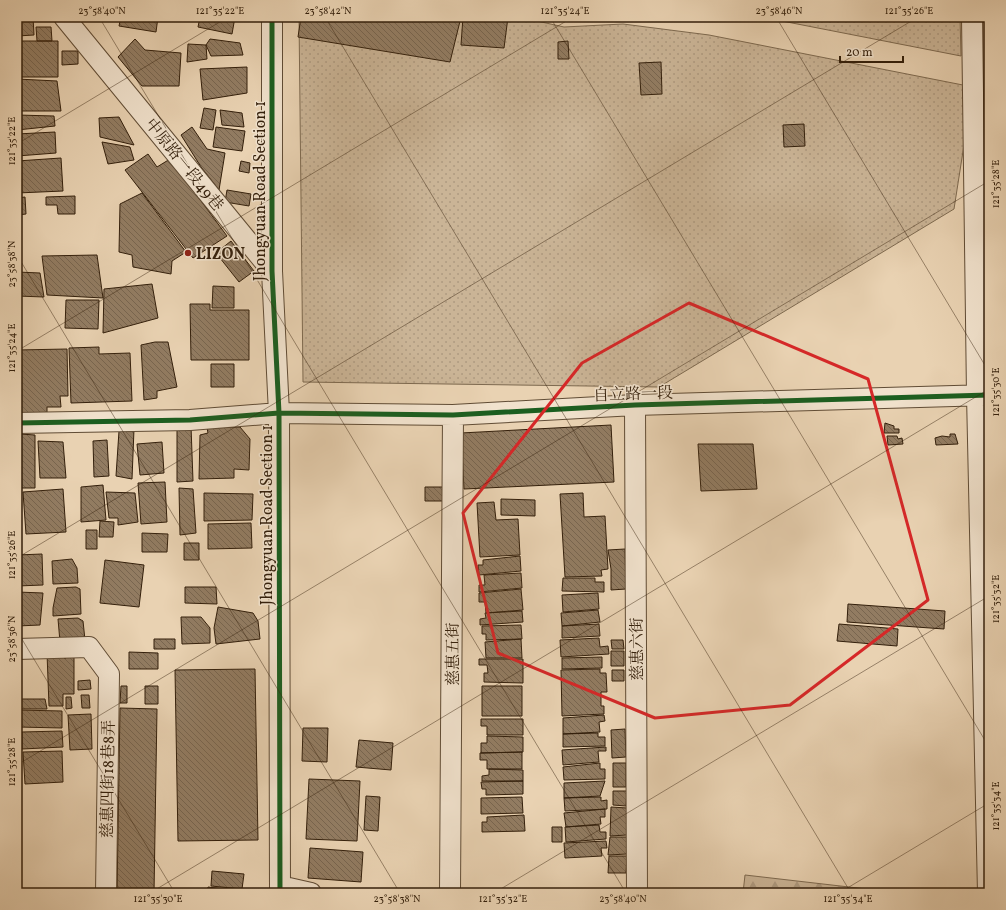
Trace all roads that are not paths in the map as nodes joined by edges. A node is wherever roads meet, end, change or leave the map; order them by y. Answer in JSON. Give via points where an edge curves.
{"nodes":[{"id":1,"x":64,"y":17,"type":"edge"},
{"id":2,"x":272,"y":17,"type":"edge"},
{"id":3,"x":972,"y":17,"type":"edge"},
{"id":4,"x":272,"y":271,"type":"junction"},
{"id":5,"x":983,"y":395,"type":"edge"},
{"id":6,"x":635,"y":405,"type":"junction"},
{"id":7,"x":279,"y":414,"type":"junction"},
{"id":8,"x":453,"y":415,"type":"junction"},
{"id":9,"x":17,"y":423,"type":"edge"},
{"id":10,"x":17,"y":649,"type":"edge"},
{"id":11,"x":280,"y":889,"type":"edge"},
{"id":12,"x":106,"y":893,"type":"edge"},
{"id":13,"x":311,"y":893,"type":"edge"},
{"id":14,"x":450,"y":893,"type":"edge"},
{"id":15,"x":637,"y":893,"type":"edge"},
{"id":16,"x":988,"y":893,"type":"edge"}],
"edges":[{"from":1,"to":4,"type":"street","name":"中原路一段49巷"},
{"from":2,"to":4,"type":"street","name":"Jhongyuan Road Section 1"},
{"from":3,"to":5,"type":"street"},
{"from":4,"to":7,"type":"street","name":"Jhongyuan Road Section 1"},
{"from":5,"to":6,"type":"street","name":"自立路一段"},
{"from":5,"to":16,"type":"street"},
{"from":6,"to":8,"type":"street","name":"自立路一段"},
{"from":6,"to":15,"type":"street","name":"慈惠六街"},
{"from":7,"to":8,"type":"street","name":"自立路一段"},
{"from":7,"to":9,"type":"street","name":"自立路一段","via":[[190,420]]},
{"from":7,"to":11,"type":"street","name":"Jhongyuan Road Section 1"},
{"from":8,"to":14,"type":"street","name":"慈惠五街"},
{"from":10,"to":12,"type":"street","name":"慈惠四街18巷8弄","via":[[89,647],[109,674]]},
{"from":11,"to":13,"type":"street"}]}
